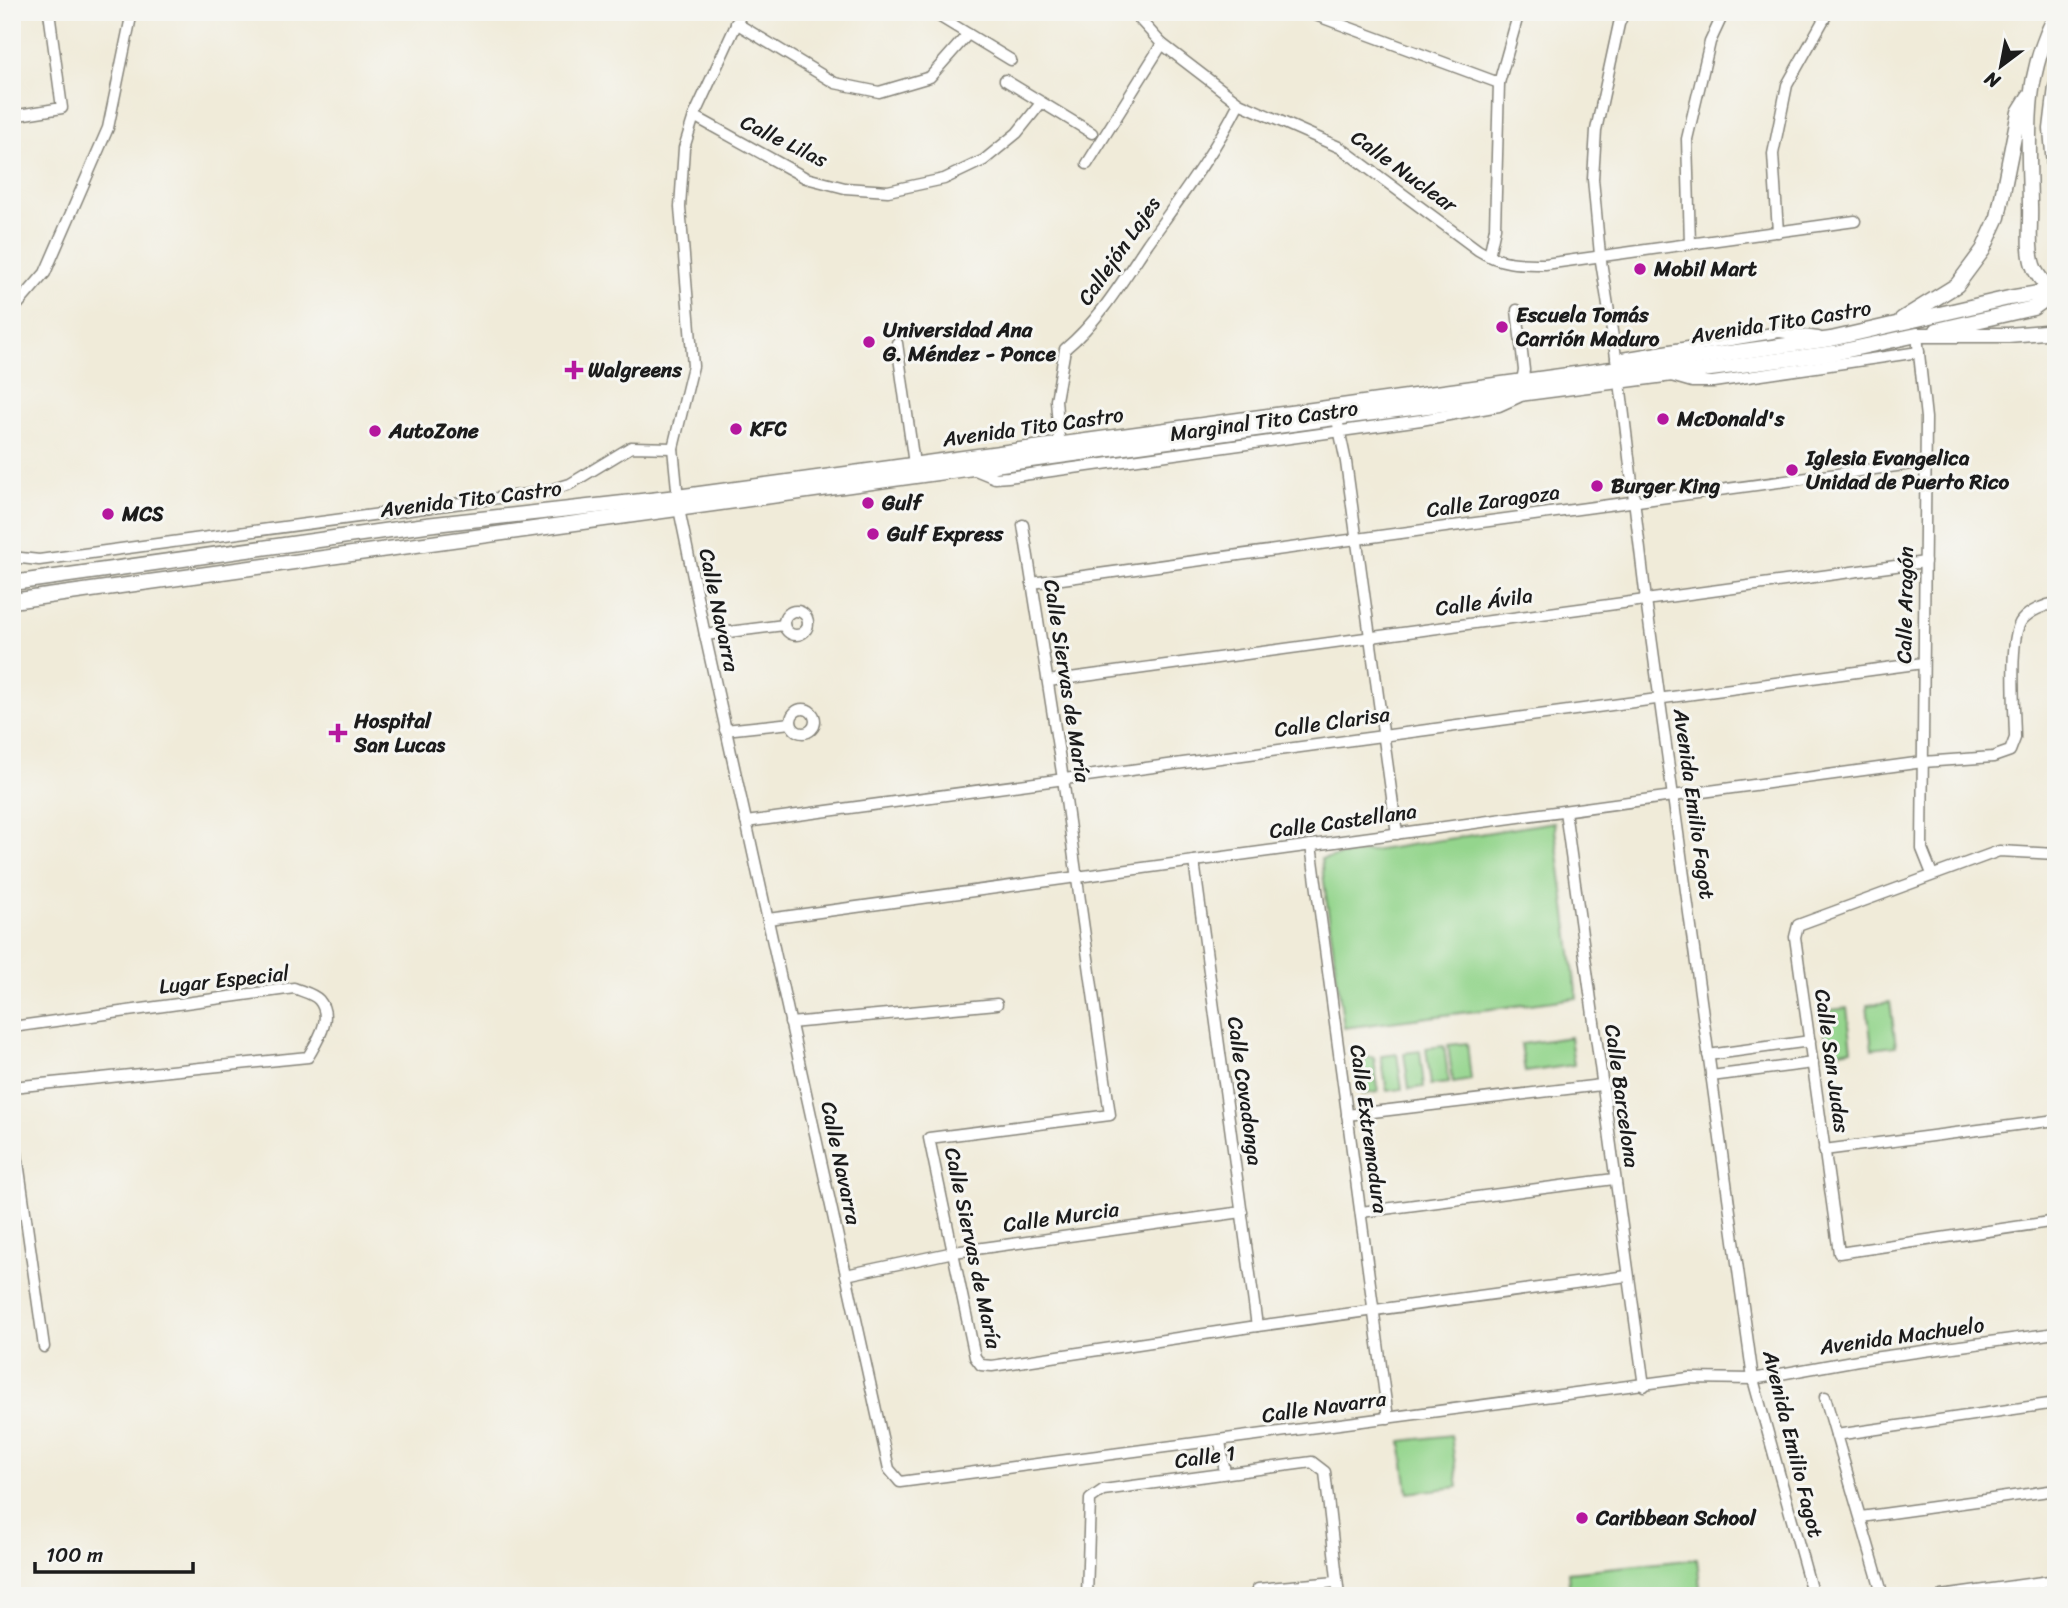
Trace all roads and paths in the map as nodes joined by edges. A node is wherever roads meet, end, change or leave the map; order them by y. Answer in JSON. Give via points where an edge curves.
{"nodes":[{"id":1,"x":49,"y":12,"type":"edge"},
{"id":2,"x":132,"y":12,"type":"edge"},
{"id":3,"x":743,"y":12,"type":"edge"},
{"id":4,"x":932,"y":12,"type":"edge"},
{"id":5,"x":1133,"y":12,"type":"edge"},
{"id":6,"x":1307,"y":12,"type":"edge"},
{"id":7,"x":1519,"y":12,"type":"edge"},
{"id":8,"x":1624,"y":12,"type":"edge"},
{"id":9,"x":1724,"y":12,"type":"edge"},
{"id":10,"x":1828,"y":12,"type":"edge"},
{"id":11,"x":2056,"y":15,"type":"edge"},
{"id":12,"x":736,"y":23,"type":"junction"},
{"id":13,"x":968,"y":34,"type":"junction"},
{"id":14,"x":1162,"y":44,"type":"junction"},
{"id":15,"x":1011,"y":60,"type":"dead end"},
{"id":16,"x":1005,"y":80,"type":"dead end"},
{"id":17,"x":1499,"y":83,"type":"junction"},
{"id":18,"x":2056,"y":87,"type":"edge"},
{"id":19,"x":2030,"y":95,"type":"junction"},
{"id":20,"x":1041,"y":103,"type":"junction"},
{"id":21,"x":1239,"y":103,"type":"junction"},
{"id":22,"x":12,"y":116,"type":"edge"},
{"id":23,"x":694,"y":116,"type":"junction"},
{"id":24,"x":1092,"y":133,"type":"dead end"},
{"id":25,"x":2053,"y":158,"type":"edge"},
{"id":26,"x":1087,"y":164,"type":"dead end"},
{"id":27,"x":2056,"y":190,"type":"edge"},
{"id":28,"x":1855,"y":221,"type":"dead end"},
{"id":29,"x":1778,"y":232,"type":"junction"},
{"id":30,"x":1690,"y":244,"type":"junction"},
{"id":31,"x":1489,"y":256,"type":"junction"},
{"id":32,"x":1600,"y":256,"type":"junction"},
{"id":33,"x":2054,"y":291,"type":"edge"},
{"id":34,"x":1517,"y":310,"type":"dead end"},
{"id":35,"x":12,"y":311,"type":"edge"},
{"id":36,"x":1894,"y":324,"type":"junction"},
{"id":37,"x":2056,"y":331,"type":"edge"},
{"id":38,"x":1917,"y":335,"type":"junction"},
{"id":39,"x":897,"y":343,"type":"dead end"},
{"id":40,"x":1919,"y":352,"type":"junction"},
{"id":41,"x":1618,"y":370,"type":"junction"},
{"id":42,"x":1668,"y":375,"type":"junction"},
{"id":43,"x":1523,"y":387,"type":"junction"},
{"id":44,"x":1335,"y":418,"type":"junction"},
{"id":45,"x":673,"y":448,"type":"junction"},
{"id":46,"x":1060,"y":457,"type":"junction"},
{"id":47,"x":1926,"y":462,"type":"junction"},
{"id":48,"x":914,"y":464,"type":"junction"},
{"id":49,"x":974,"y":469,"type":"junction"},
{"id":50,"x":1633,"y":501,"type":"junction"},
{"id":51,"x":678,"y":503,"type":"junction"},
{"id":52,"x":1023,"y":526,"type":"dead end"},
{"id":53,"x":1356,"y":539,"type":"junction"},
{"id":54,"x":12,"y":557,"type":"edge"},
{"id":55,"x":1924,"y":562,"type":"junction"},
{"id":56,"x":12,"y":583,"type":"edge"},
{"id":57,"x":1032,"y":583,"type":"junction"},
{"id":58,"x":1646,"y":600,"type":"junction"},
{"id":59,"x":12,"y":601,"type":"edge"},
{"id":60,"x":2056,"y":603,"type":"edge"},
{"id":61,"x":785,"y":625,"type":"dead end"},
{"id":62,"x":705,"y":635,"type":"junction"},
{"id":63,"x":1370,"y":637,"type":"junction"},
{"id":64,"x":1923,"y":663,"type":"junction"},
{"id":65,"x":1048,"y":681,"type":"junction"},
{"id":66,"x":1660,"y":698,"type":"junction"},
{"id":67,"x":791,"y":723,"type":"dead end"},
{"id":68,"x":726,"y":730,"type":"junction"},
{"id":69,"x":1383,"y":735,"type":"junction"},
{"id":70,"x":1923,"y":762,"type":"junction"},
{"id":71,"x":1063,"y":779,"type":"junction"},
{"id":72,"x":1673,"y":796,"type":"junction"},
{"id":73,"x":1565,"y":811,"type":"junction"},
{"id":74,"x":746,"y":821,"type":"junction"},
{"id":75,"x":1396,"y":834,"type":"junction"},
{"id":76,"x":1311,"y":845,"type":"junction"},
{"id":77,"x":2056,"y":854,"type":"edge"},
{"id":78,"x":1194,"y":861,"type":"junction"},
{"id":79,"x":1932,"y":874,"type":"junction"},
{"id":80,"x":1077,"y":877,"type":"junction"},
{"id":81,"x":768,"y":919,"type":"junction"},
{"id":82,"x":998,"y":1004,"type":"dead end"},
{"id":83,"x":790,"y":1023,"type":"junction"},
{"id":84,"x":12,"y":1027,"type":"edge"},
{"id":85,"x":1810,"y":1041,"type":"junction"},
{"id":86,"x":1708,"y":1055,"type":"junction"},
{"id":87,"x":1813,"y":1063,"type":"junction"},
{"id":88,"x":1711,"y":1076,"type":"junction"},
{"id":89,"x":1601,"y":1085,"type":"junction"},
{"id":90,"x":12,"y":1087,"type":"edge"},
{"id":91,"x":1347,"y":1115,"type":"junction"},
{"id":92,"x":12,"y":1119,"type":"edge"},
{"id":93,"x":2056,"y":1120,"type":"edge"},
{"id":94,"x":1825,"y":1150,"type":"junction"},
{"id":95,"x":1614,"y":1179,"type":"junction"},
{"id":96,"x":1242,"y":1212,"type":"junction"},
{"id":97,"x":1361,"y":1212,"type":"junction"},
{"id":98,"x":2056,"y":1221,"type":"edge"},
{"id":99,"x":954,"y":1252,"type":"junction"},
{"id":100,"x":846,"y":1275,"type":"junction"},
{"id":101,"x":1627,"y":1276,"type":"junction"},
{"id":102,"x":1374,"y":1310,"type":"junction"},
{"id":103,"x":1257,"y":1326,"type":"junction"},
{"id":104,"x":2056,"y":1333,"type":"edge"},
{"id":105,"x":44,"y":1346,"type":"dead end"},
{"id":106,"x":1753,"y":1379,"type":"junction"},
{"id":107,"x":1644,"y":1385,"type":"junction"},
{"id":108,"x":1825,"y":1397,"type":"dead end"},
{"id":109,"x":2056,"y":1403,"type":"edge"},
{"id":110,"x":1388,"y":1418,"type":"junction"},
{"id":111,"x":1836,"y":1434,"type":"junction"},
{"id":112,"x":1220,"y":1441,"type":"junction"},
{"id":113,"x":1225,"y":1473,"type":"junction"},
{"id":114,"x":2056,"y":1490,"type":"edge"},
{"id":115,"x":1861,"y":1517,"type":"junction"},
{"id":116,"x":2056,"y":1580,"type":"edge"},
{"id":117,"x":1336,"y":1582,"type":"junction"},
{"id":118,"x":1258,"y":1589,"type":"dead end"},
{"id":119,"x":1087,"y":1596,"type":"edge"},
{"id":120,"x":1339,"y":1596,"type":"edge"},
{"id":121,"x":1813,"y":1596,"type":"edge"},
{"id":122,"x":1883,"y":1596,"type":"edge"},
{"id":123,"x":1942,"y":1596,"type":"edge"}],
"edges":[{"from":1,"to":22,"type":"street","via":[[62,108]]},
{"from":2,"to":35,"type":"street","via":[[108,128],[45,273]]},
{"from":3,"to":12,"type":"street","name":"Calle Navarra"},
{"from":4,"to":13,"type":"street"},
{"from":5,"to":14,"type":"street","name":"Calle Nuclear"},
{"from":6,"to":17,"type":"street"},
{"from":7,"to":17,"type":"street"},
{"from":8,"to":32,"type":"street","name":"Avenida Emilio Fagot","via":[[1596,130],[1593,179]]},
{"from":9,"to":30,"type":"street","via":[[1710,42],[1687,139]]},
{"from":10,"to":29,"type":"street","via":[[1787,85],[1773,154]]},
{"from":11,"to":19,"type":"main road","via":[[2037,57]]},
{"from":12,"to":13,"type":"street","via":[[835,83],[878,92],[930,77]]},
{"from":12,"to":23,"type":"street","name":"Calle Navarra"},
{"from":13,"to":15,"type":"street"},
{"from":14,"to":21,"type":"street","name":"Calle Nuclear"},
{"from":14,"to":26,"type":"street"},
{"from":16,"to":20,"type":"street"},
{"from":17,"to":31,"type":"street","via":[[1495,228]]},
{"from":18,"to":25,"type":"main road"},
{"from":19,"to":33,"type":"main road","via":[[2031,261],[2040,281]]},
{"from":19,"to":36,"type":"main road","via":[[2019,112],[1998,217],[1983,250],[1957,285]]},
{"from":20,"to":23,"type":"street","name":"Calle Lilas","via":[[1017,133],[984,160],[944,179],[888,191],[845,188],[806,178]]},
{"from":20,"to":24,"type":"street"},
{"from":21,"to":31,"type":"street","name":"Calle Nuclear","via":[[1341,148]]},
{"from":21,"to":46,"type":"street","name":"Callejón Lajes","via":[[1224,134],[1111,297],[1084,334],[1065,349],[1056,400]]},
{"from":23,"to":45,"type":"street","name":"Calle Navarra","via":[[684,148],[680,207],[693,366]]},
{"from":25,"to":27,"type":"main road"},
{"from":28,"to":29,"type":"street","name":"Calle Nuclear"},
{"from":29,"to":30,"type":"street","name":"Calle Nuclear"},
{"from":30,"to":32,"type":"street","name":"Calle Nuclear"},
{"from":31,"to":32,"type":"street","name":"Calle Nuclear","via":[[1512,265]]},
{"from":32,"to":41,"type":"street","name":"Avenida Emilio Fagot"},
{"from":33,"to":36,"type":"main road","name":"Avenida Tito Castro"},
{"from":33,"to":38,"type":"main road","via":[[2033,308]]},
{"from":34,"to":43,"type":"street"},
{"from":36,"to":41,"type":"main road","name":"Avenida Tito Castro","via":[[1831,339]]},
{"from":37,"to":38,"type":"main road","name":"Avenida Tito Castro"},
{"from":38,"to":40,"type":"street","name":"Calle Aragón"},
{"from":38,"to":42,"type":"main road","name":"Avenida Tito Castro","via":[[1834,353]]},
{"from":39,"to":48,"type":"street"},
{"from":40,"to":42,"type":"street","via":[[1713,382]]},
{"from":40,"to":47,"type":"street","name":"Calle Aragón"},
{"from":41,"to":42,"type":"main road","name":"Avenida Tito Castro"},
{"from":41,"to":43,"type":"main road","name":"Avenida Tito Castro"},
{"from":41,"to":50,"type":"street","name":"Avenida Emilio Fagot"},
{"from":43,"to":44,"type":"main road","name":"Avenida Tito Castro"},
{"from":43,"to":44,"type":"street","name":"Marginal Tito Castro","via":[[1499,406],[1471,412]]},
{"from":44,"to":46,"type":"main road","name":"Avenida Tito Castro"},
{"from":44,"to":46,"type":"street","name":"Marginal Tito Castro"},
{"from":44,"to":53,"type":"street"},
{"from":45,"to":51,"type":"street","name":"Calle Navarra"},
{"from":45,"to":54,"type":"street","via":[[631,447],[570,484],[543,492],[39,560]]},
{"from":46,"to":48,"type":"main road","name":"Avenida Tito Castro"},
{"from":46,"to":49,"type":"main road","name":"Avenida Tito Castro"},
{"from":46,"to":49,"type":"street","name":"Marginal Tito Castro","via":[[1045,471],[995,478]]},
{"from":47,"to":50,"type":"street","name":"Calle Zaragoza"},
{"from":47,"to":55,"type":"street","name":"Calle Aragón"},
{"from":48,"to":51,"type":"main road","name":"Avenida Tito Castro"},
{"from":49,"to":51,"type":"main road","name":"Avenida Tito Castro"},
{"from":50,"to":53,"type":"street","name":"Calle Zaragoza"},
{"from":50,"to":58,"type":"street","name":"Avenida Emilio Fagot"},
{"from":51,"to":56,"type":"main road","name":"Avenida Tito Castro","via":[[426,525]]},
{"from":51,"to":59,"type":"main road","name":"Avenida Tito Castro"},
{"from":51,"to":62,"type":"street","name":"Calle Navarra"},
{"from":52,"to":57,"type":"street","name":"Calle Siervas de María"},
{"from":53,"to":57,"type":"street","name":"Calle Zaragoza"},
{"from":53,"to":63,"type":"street"},
{"from":55,"to":58,"type":"street","name":"Calle Ávila"},
{"from":55,"to":64,"type":"street","name":"Calle Aragón"},
{"from":57,"to":65,"type":"street","name":"Calle Siervas de María"},
{"from":58,"to":63,"type":"street","name":"Calle Ávila"},
{"from":58,"to":66,"type":"street","name":"Avenida Emilio Fagot"},
{"from":60,"to":70,"type":"street","name":"Calle Castellana","via":[[2021,621],[2014,636],[2015,738],[2010,751],[1993,757]]},
{"from":61,"to":62,"type":"street"},
{"from":62,"to":68,"type":"street","name":"Calle Navarra"},
{"from":63,"to":65,"type":"street","name":"Calle Ávila"},
{"from":63,"to":69,"type":"street"},
{"from":64,"to":66,"type":"street","name":"Calle Clarisa"},
{"from":64,"to":70,"type":"street","name":"Calle Aragón"},
{"from":65,"to":71,"type":"street","name":"Calle Siervas de María"},
{"from":66,"to":69,"type":"street","name":"Calle Clarisa"},
{"from":66,"to":72,"type":"street","name":"Avenida Emilio Fagot"},
{"from":67,"to":68,"type":"street"},
{"from":68,"to":74,"type":"street","name":"Calle Navarra"},
{"from":69,"to":71,"type":"street","name":"Calle Clarisa"},
{"from":69,"to":75,"type":"street"},
{"from":70,"to":72,"type":"street","name":"Calle Castellana"},
{"from":70,"to":79,"type":"street","name":"Calle Aragón","via":[[1922,849]]},
{"from":71,"to":74,"type":"street","name":"Calle Clarisa"},
{"from":71,"to":80,"type":"street","name":"Calle Siervas de María"},
{"from":72,"to":73,"type":"street","name":"Calle Castellana"},
{"from":72,"to":86,"type":"street","name":"Avenida Emilio Fagot"},
{"from":73,"to":75,"type":"street","name":"Calle Castellana"},
{"from":73,"to":89,"type":"street","name":"Calle Barcelona"},
{"from":74,"to":81,"type":"street","name":"Calle Navarra"},
{"from":75,"to":76,"type":"street","name":"Calle Castellana"},
{"from":76,"to":78,"type":"street","name":"Calle Castellana"},
{"from":76,"to":91,"type":"street","name":"Calle Extremadura"},
{"from":77,"to":79,"type":"street","name":"Calle San Judas","via":[[1999,851]]},
{"from":78,"to":80,"type":"street","name":"Calle Castellana"},
{"from":78,"to":96,"type":"street","name":"Calle Covadonga"},
{"from":79,"to":85,"type":"street","name":"Calle San Judas","via":[[1798,925],[1795,937]]},
{"from":80,"to":81,"type":"street","name":"Calle Castellana"},
{"from":80,"to":99,"type":"street","name":"Calle Siervas de María","via":[[1110,1115],[929,1138]]},
{"from":81,"to":83,"type":"street","name":"Calle Navarra"},
{"from":82,"to":83,"type":"street"},
{"from":83,"to":100,"type":"street","name":"Calle Navarra"},
{"from":84,"to":90,"type":"street","name":"Lugar Especial","via":[[294,988],[318,998],[326,1013],[322,1034],[308,1058]]},
{"from":85,"to":86,"type":"street"},
{"from":85,"to":87,"type":"street","name":"Calle San Judas"},
{"from":86,"to":88,"type":"street","name":"Avenida Emilio Fagot"},
{"from":87,"to":88,"type":"street"},
{"from":87,"to":94,"type":"street","name":"Calle San Judas"},
{"from":88,"to":106,"type":"street","name":"Avenida Emilio Fagot"},
{"from":89,"to":91,"type":"street"},
{"from":89,"to":95,"type":"street","name":"Calle Barcelona"},
{"from":91,"to":97,"type":"street","name":"Calle Extremadura"},
{"from":92,"to":105,"type":"street"},
{"from":93,"to":94,"type":"street"},
{"from":94,"to":98,"type":"street","name":"Calle San Judas","via":[[1839,1253]]},
{"from":95,"to":97,"type":"street"},
{"from":95,"to":101,"type":"street","name":"Calle Barcelona"},
{"from":96,"to":99,"type":"street","name":"Calle Murcia"},
{"from":96,"to":103,"type":"street","name":"Calle Covadonga"},
{"from":97,"to":102,"type":"street","name":"Calle Extremadura"},
{"from":99,"to":100,"type":"street","name":"Calle Murcia"},
{"from":99,"to":103,"type":"street","name":"Calle Siervas de María","via":[[975,1357],[981,1366]]},
{"from":100,"to":112,"type":"street","name":"Calle Navarra","via":[[889,1469],[900,1482]]},
{"from":101,"to":102,"type":"street","name":"Calle Siervas de María"},
{"from":101,"to":107,"type":"street","name":"Calle Barcelona"},
{"from":102,"to":103,"type":"street","name":"Calle Siervas de María"},
{"from":102,"to":110,"type":"street","name":"Calle Extremadura"},
{"from":104,"to":106,"type":"street","name":"Avenida Machuelo"},
{"from":106,"to":107,"type":"street","name":"Calle Navarra","via":[[1689,1378]]},
{"from":106,"to":121,"type":"street","name":"Avenida Emilio Fagot"},
{"from":107,"to":110,"type":"street","name":"Calle Navarra"},
{"from":108,"to":111,"type":"street"},
{"from":109,"to":111,"type":"street"},
{"from":110,"to":112,"type":"street","name":"Calle Navarra"},
{"from":111,"to":115,"type":"street"},
{"from":112,"to":113,"type":"street"},
{"from":113,"to":117,"type":"street","name":"Calle 1","via":[[1312,1462],[1325,1472]]},
{"from":113,"to":119,"type":"street","name":"Calle 1","via":[[1103,1490],[1090,1499]]},
{"from":114,"to":115,"type":"street"},
{"from":115,"to":122,"type":"street"},
{"from":116,"to":123,"type":"street"},
{"from":117,"to":118,"type":"street"},
{"from":117,"to":120,"type":"street","name":"Calle 1"}]}
